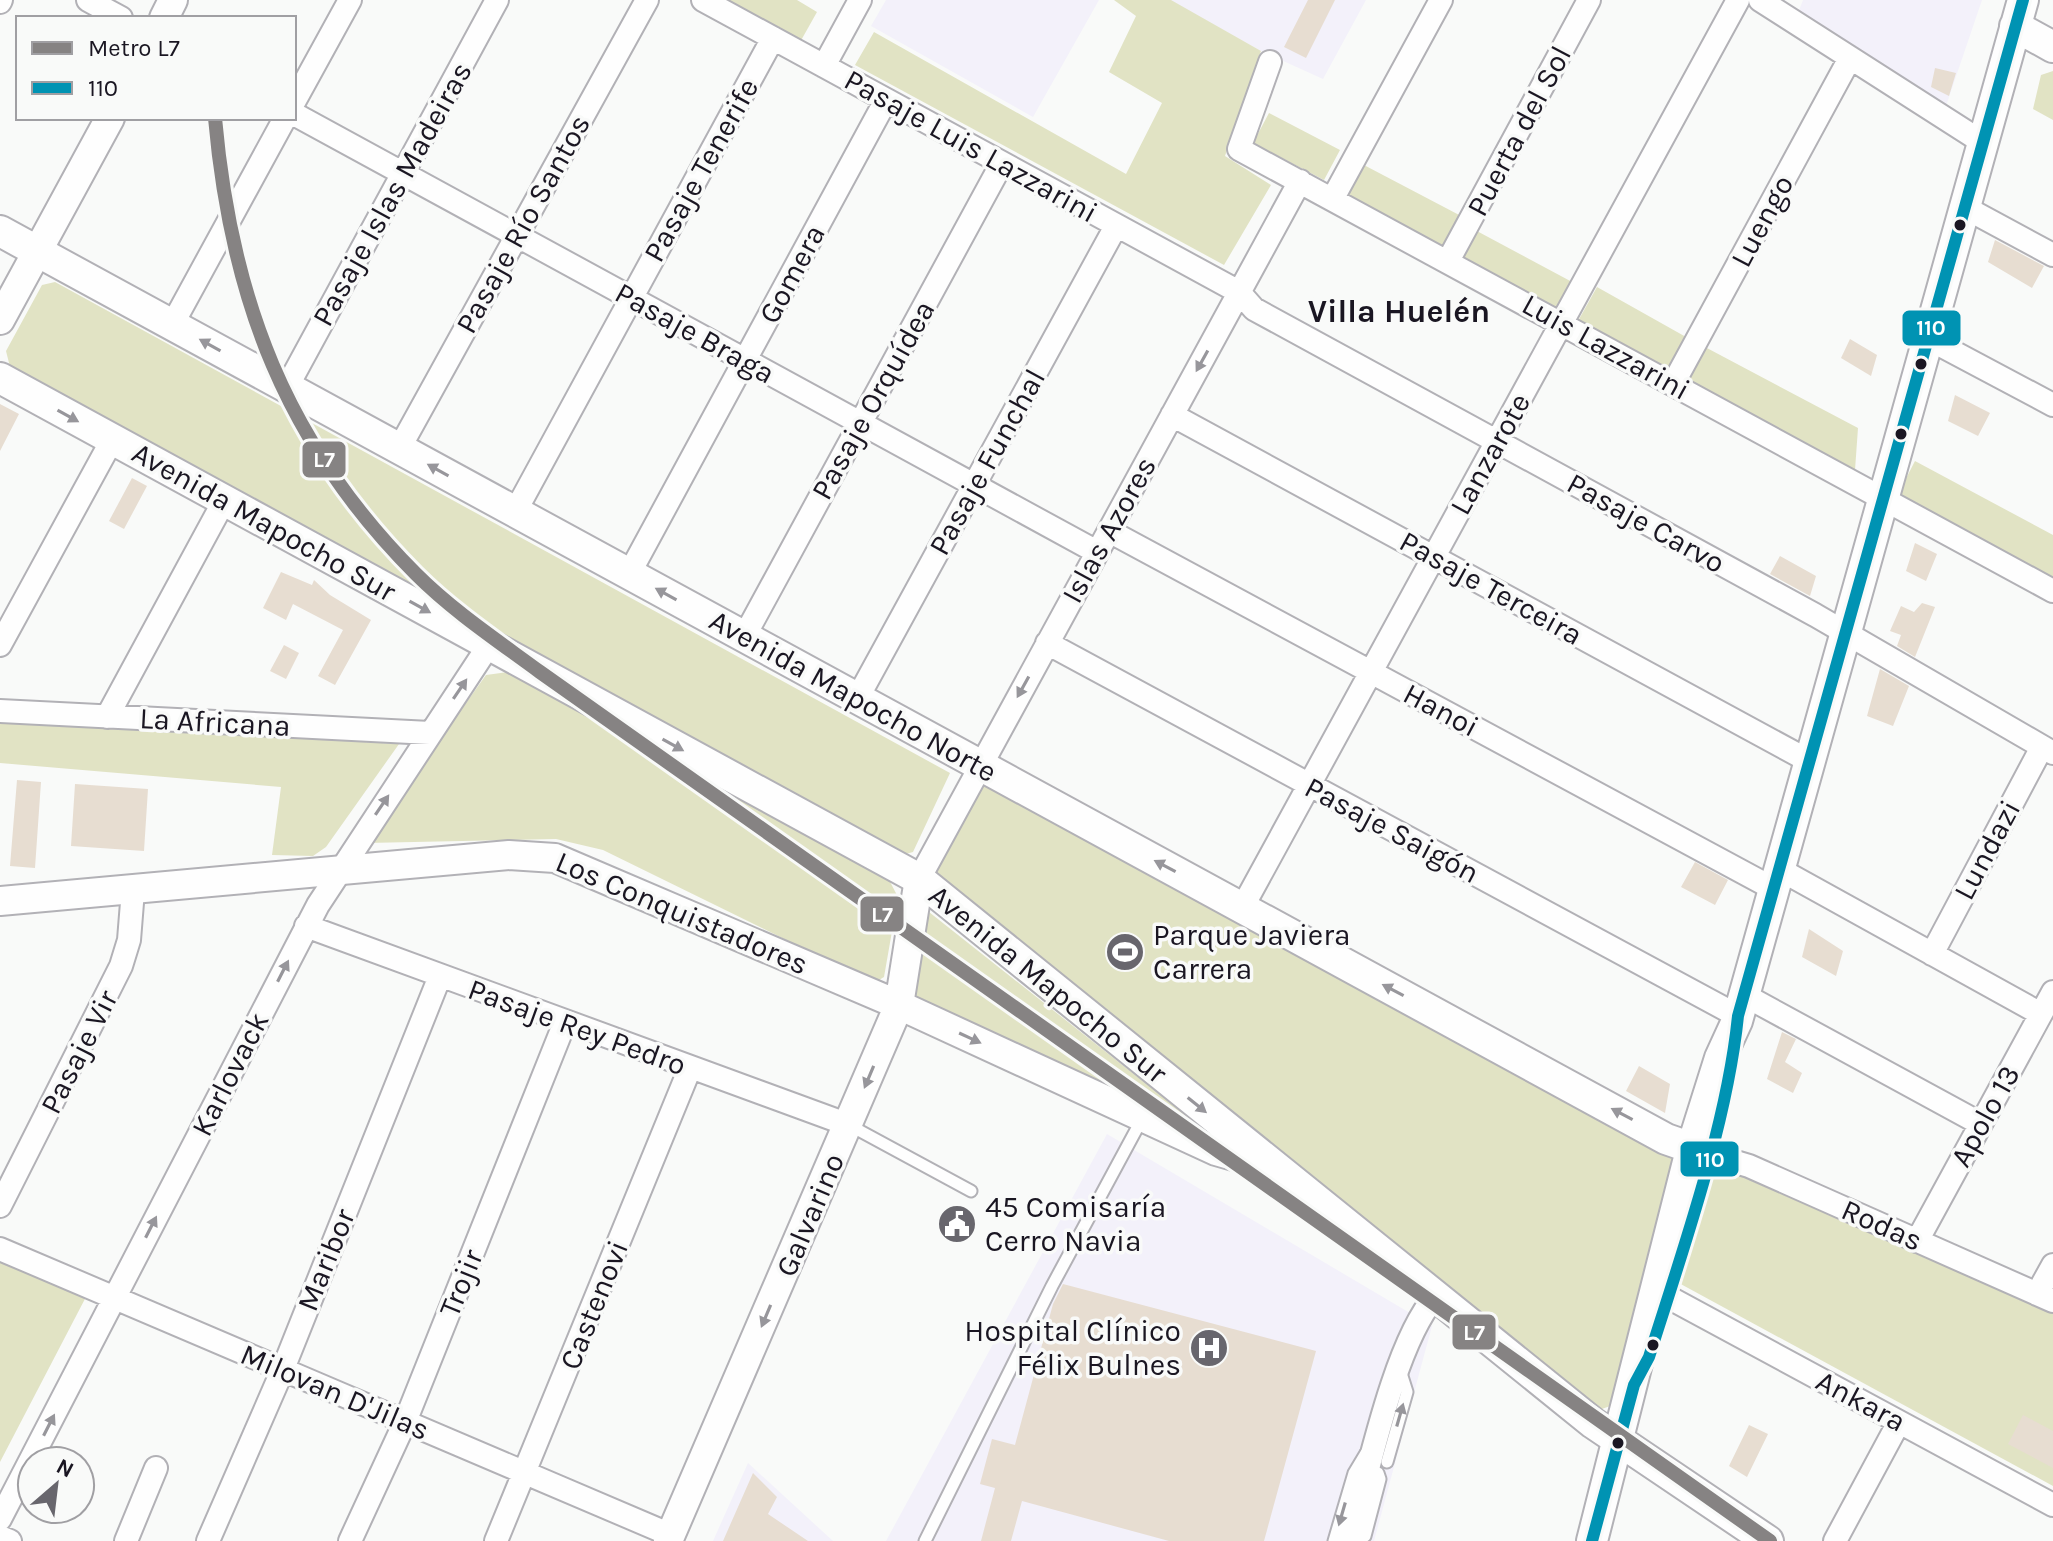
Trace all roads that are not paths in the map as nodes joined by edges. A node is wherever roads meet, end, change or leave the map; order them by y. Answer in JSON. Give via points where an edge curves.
{"nodes":[{"id":1,"x":88,"y":0,"type":"edge"},
{"id":2,"x":350,"y":0,"type":"edge"},
{"id":3,"x":497,"y":0,"type":"edge"},
{"id":4,"x":647,"y":0,"type":"edge"},
{"id":5,"x":703,"y":0,"type":"edge"},
{"id":6,"x":860,"y":0,"type":"edge"},
{"id":7,"x":1441,"y":0,"type":"edge"},
{"id":8,"x":1589,"y":0,"type":"edge"},
{"id":9,"x":1738,"y":0,"type":"edge"},
{"id":10,"x":1760,"y":0,"type":"edge"},
{"id":11,"x":2019,"y":13,"type":"edge"},
{"id":12,"x":117,"y":16,"type":"edge"},
{"id":13,"x":773,"y":38,"type":"junction"},
{"id":14,"x":2053,"y":47,"type":"edge"},
{"id":15,"x":1850,"y":58,"type":"junction"},
{"id":16,"x":1270,"y":62,"type":"dead end"},
{"id":17,"x":824,"y":66,"type":"junction"},
{"id":18,"x":296,"y":98,"type":"edge"},
{"id":19,"x":886,"y":100,"type":"junction"},
{"id":20,"x":296,"y":115,"type":"edge"},
{"id":21,"x":109,"y":120,"type":"edge"},
{"id":22,"x":284,"y":120,"type":"edge"},
{"id":23,"x":1982,"y":142,"type":"junction"},
{"id":24,"x":1002,"y":163,"type":"junction"},
{"id":25,"x":403,"y":173,"type":"junction"},
{"id":26,"x":1300,"y":181,"type":"junction"},
{"id":27,"x":1333,"y":198,"type":"junction"},
{"id":28,"x":1964,"y":207,"type":"junction"},
{"id":29,"x":1116,"y":226,"type":"junction"},
{"id":30,"x":0,"y":231,"type":"edge"},
{"id":31,"x":517,"y":236,"type":"junction"},
{"id":32,"x":38,"y":251,"type":"junction"},
{"id":33,"x":2053,"y":255,"type":"edge"},
{"id":34,"x":1448,"y":261,"type":"junction"},
{"id":35,"x":1239,"y":292,"type":"junction"},
{"id":36,"x":631,"y":298,"type":"junction"},
{"id":37,"x":0,"y":320,"type":"edge"},
{"id":38,"x":1562,"y":323,"type":"junction"},
{"id":39,"x":172,"y":325,"type":"junction"},
{"id":40,"x":1927,"y":338,"type":"junction"},
{"id":41,"x":745,"y":360,"type":"junction"},
{"id":42,"x":0,"y":378,"type":"edge"},
{"id":43,"x":1673,"y":384,"type":"junction"},
{"id":44,"x":287,"y":387,"type":"junction"},
{"id":45,"x":2053,"y":405,"type":"edge"},
{"id":46,"x":1172,"y":415,"type":"junction"},
{"id":47,"x":860,"y":423,"type":"junction"},
{"id":48,"x":112,"y":440,"type":"junction"},
{"id":49,"x":1497,"y":441,"type":"junction"},
{"id":50,"x":399,"y":449,"type":"junction"},
{"id":51,"x":975,"y":485,"type":"junction"},
{"id":52,"x":1883,"y":498,"type":"junction"},
{"id":53,"x":224,"y":501,"type":"junction"},
{"id":54,"x":515,"y":512,"type":"junction"},
{"id":55,"x":1109,"y":531,"type":"junction"},
{"id":56,"x":1097,"y":552,"type":"junction"},
{"id":57,"x":1434,"y":557,"type":"junction"},
{"id":58,"x":629,"y":574,"type":"junction"},
{"id":59,"x":2053,"y":591,"type":"edge"},
{"id":60,"x":1845,"y":634,"type":"junction"},
{"id":61,"x":744,"y":637,"type":"junction"},
{"id":62,"x":1047,"y":643,"type":"junction"},
{"id":63,"x":0,"y":645,"type":"edge"},
{"id":64,"x":489,"y":645,"type":"junction"},
{"id":65,"x":1371,"y":672,"type":"junction"},
{"id":66,"x":857,"y":699,"type":"junction"},
{"id":67,"x":0,"y":711,"type":"edge"},
{"id":68,"x":107,"y":717,"type":"junction"},
{"id":69,"x":430,"y":733,"type":"junction"},
{"id":70,"x":2048,"y":750,"type":"edge"},
{"id":71,"x":1809,"y":761,"type":"junction"},
{"id":72,"x":980,"y":766,"type":"junction"},
{"id":73,"x":1309,"y":786,"type":"junction"},
{"id":74,"x":338,"y":870,"type":"junction"},
{"id":75,"x":919,"y":879,"type":"junction"},
{"id":76,"x":1776,"y":879,"type":"junction"},
{"id":77,"x":133,"y":890,"type":"junction"},
{"id":78,"x":0,"y":901,"type":"edge"},
{"id":79,"x":1242,"y":908,"type":"junction"},
{"id":80,"x":306,"y":926,"type":"junction"},
{"id":81,"x":1932,"y":954,"type":"junction"},
{"id":82,"x":440,"y":976,"type":"junction"},
{"id":83,"x":2053,"y":992,"type":"edge"},
{"id":84,"x":899,"y":1005,"type":"junction"},
{"id":85,"x":1740,"y":1010,"type":"junction"},
{"id":86,"x":2041,"y":1014,"type":"junction"},
{"id":87,"x":565,"y":1022,"type":"junction"},
{"id":88,"x":690,"y":1068,"type":"junction"},
{"id":89,"x":1142,"y":1118,"type":"junction"},
{"id":90,"x":1981,"y":1124,"type":"junction"},
{"id":91,"x":849,"y":1125,"type":"junction"},
{"id":92,"x":1700,"y":1152,"type":"junction"},
{"id":93,"x":1276,"y":1169,"type":"junction"},
{"id":94,"x":971,"y":1191,"type":"dead end"},
{"id":95,"x":0,"y":1206,"type":"edge"},
{"id":96,"x":1917,"y":1241,"type":"junction"},
{"id":97,"x":0,"y":1249,"type":"edge"},
{"id":98,"x":2053,"y":1265,"type":"edge"},
{"id":99,"x":115,"y":1297,"type":"junction"},
{"id":100,"x":1435,"y":1297,"type":"junction"},
{"id":101,"x":1668,"y":1297,"type":"junction"},
{"id":102,"x":2045,"y":1298,"type":"edge"},
{"id":103,"x":283,"y":1369,"type":"junction"},
{"id":104,"x":1399,"y":1369,"type":"junction"},
{"id":105,"x":1634,"y":1385,"type":"junction"},
{"id":106,"x":405,"y":1422,"type":"junction"},
{"id":107,"x":1899,"y":1422,"type":"junction"},
{"id":108,"x":1619,"y":1442,"type":"junction"},
{"id":109,"x":156,"y":1468,"type":"dead end"},
{"id":110,"x":1370,"y":1468,"type":"junction"},
{"id":111,"x":525,"y":1474,"type":"junction"},
{"id":112,"x":2053,"y":1505,"type":"edge"},
{"id":113,"x":0,"y":1519,"type":"edge"},
{"id":114,"x":0,"y":1537,"type":"edge"},
{"id":115,"x":670,"y":1538,"type":"edge"},
{"id":116,"x":10,"y":1541,"type":"edge"},
{"id":117,"x":126,"y":1541,"type":"edge"},
{"id":118,"x":208,"y":1541,"type":"edge"},
{"id":119,"x":350,"y":1541,"type":"edge"},
{"id":120,"x":496,"y":1541,"type":"edge"},
{"id":121,"x":925,"y":1541,"type":"edge"},
{"id":122,"x":1334,"y":1541,"type":"edge"},
{"id":123,"x":1349,"y":1541,"type":"edge"},
{"id":124,"x":1358,"y":1541,"type":"edge"},
{"id":125,"x":1592,"y":1541,"type":"edge"},
{"id":126,"x":1768,"y":1541,"type":"edge"},
{"id":127,"x":1835,"y":1541,"type":"edge"}],
"edges":[{"from":1,"to":12,"type":"street"},
{"from":2,"to":18,"type":"street"},
{"from":3,"to":25,"type":"street","name":"Pasaje Islas Madeiras"},
{"from":4,"to":31,"type":"street","name":"Pasaje Río Santos"},
{"from":5,"to":13,"type":"street","name":"Pasaje Luis Lazzarini"},
{"from":6,"to":17,"type":"street"},
{"from":7,"to":27,"type":"street"},
{"from":8,"to":34,"type":"street","name":"Puerta del Sol"},
{"from":9,"to":38,"type":"street","name":"Lanzarote"},
{"from":10,"to":15,"type":"street"},
{"from":11,"to":14,"type":"main road"},
{"from":11,"to":23,"type":"main road"},
{"from":13,"to":17,"type":"street","name":"Pasaje Luis Lazzarini"},
{"from":13,"to":36,"type":"street","name":"Pasaje Tenerife"},
{"from":15,"to":23,"type":"street"},
{"from":15,"to":43,"type":"street","name":"Luengo"},
{"from":16,"to":26,"type":"street","name":"Luis Lazzarini","via":[[1239,149]]},
{"from":17,"to":19,"type":"street","name":"Pasaje Luis Lazzarini"},
{"from":19,"to":24,"type":"street","name":"Pasaje Luis Lazzarini"},
{"from":19,"to":41,"type":"street","name":"Gomera"},
{"from":20,"to":25,"type":"street","name":"Pasaje Braga"},
{"from":21,"to":32,"type":"street"},
{"from":22,"to":39,"type":"street"},
{"from":23,"to":28,"type":"main road"},
{"from":24,"to":29,"type":"street","name":"Pasaje Luis Lazzarini"},
{"from":24,"to":47,"type":"street","name":"Pasaje Orquídea"},
{"from":25,"to":31,"type":"street","name":"Pasaje Braga"},
{"from":25,"to":44,"type":"street","name":"Pasaje Islas Madeiras"},
{"from":26,"to":27,"type":"street","name":"Luis Lazzarini"},
{"from":26,"to":35,"type":"street","name":"Islas Azores"},
{"from":27,"to":34,"type":"street","name":"Luis Lazzarini"},
{"from":28,"to":33,"type":"street"},
{"from":28,"to":40,"type":"main road"},
{"from":29,"to":35,"type":"street","name":"Pasaje Luis Lazzarini"},
{"from":29,"to":51,"type":"street","name":"Pasaje Funchal"},
{"from":30,"to":32,"type":"main road","name":"Avenida Mapocho Norte"},
{"from":31,"to":36,"type":"street","name":"Pasaje Braga"},
{"from":31,"to":50,"type":"street","name":"Pasaje Río Santos"},
{"from":32,"to":37,"type":"street"},
{"from":32,"to":39,"type":"main road","name":"Avenida Mapocho Norte"},
{"from":34,"to":38,"type":"street","name":"Luis Lazzarini"},
{"from":35,"to":46,"type":"street","name":"Islas Azores","one_way":true},
{"from":35,"to":49,"type":"street","name":"Pasaje Carvo","via":[[1254,309]]},
{"from":36,"to":41,"type":"street","name":"Pasaje Braga"},
{"from":36,"to":54,"type":"street","name":"Pasaje Tenerife"},
{"from":38,"to":43,"type":"street","name":"Luis Lazzarini"},
{"from":38,"to":49,"type":"street","name":"Lanzarote"},
{"from":44,"to":39,"type":"main road","name":"Avenida Mapocho Norte","one_way":true},
{"from":40,"to":45,"type":"street"},
{"from":40,"to":52,"type":"main road"},
{"from":41,"to":47,"type":"street","name":"Pasaje Braga"},
{"from":41,"to":58,"type":"street","name":"Gomera"},
{"from":42,"to":48,"type":"main road","name":"Avenida Mapocho Sur","one_way":true},
{"from":43,"to":52,"type":"street","name":"Luis Lazzarini"},
{"from":44,"to":50,"type":"main road","name":"Avenida Mapocho Norte"},
{"from":46,"to":55,"type":"street","name":"Islas Azores"},
{"from":46,"to":57,"type":"street","name":"Pasaje Terceira"},
{"from":47,"to":51,"type":"street","name":"Pasaje Braga"},
{"from":47,"to":61,"type":"street","name":"Pasaje Orquídea"},
{"from":48,"to":53,"type":"main road","name":"Avenida Mapocho Sur"},
{"from":48,"to":63,"type":"street"},
{"from":49,"to":57,"type":"street","name":"Lanzarote"},
{"from":49,"to":60,"type":"street","name":"Pasaje Carvo"},
{"from":54,"to":50,"type":"main road","name":"Avenida Mapocho Norte","one_way":true},
{"from":51,"to":56,"type":"street","name":"Pasaje Braga"},
{"from":51,"to":66,"type":"street","name":"Pasaje Funchal"},
{"from":52,"to":59,"type":"street","name":"Luis Lazzarini"},
{"from":52,"to":60,"type":"main road"},
{"from":53,"to":64,"type":"main road","name":"Avenida Mapocho Sur","one_way":true},
{"from":53,"to":68,"type":"street"},
{"from":54,"to":58,"type":"main road","name":"Avenida Mapocho Norte"},
{"from":55,"to":56,"type":"street","name":"Islas Azores"},
{"from":55,"to":65,"type":"street","name":"Hanoi"},
{"from":56,"to":62,"type":"street","name":"Islas Azores"},
{"from":57,"to":65,"type":"street","name":"Lanzarote"},
{"from":57,"to":71,"type":"street","name":"Pasaje Terceira"},
{"from":61,"to":58,"type":"main road","name":"Avenida Mapocho Norte","one_way":true},
{"from":60,"to":70,"type":"street","name":"Pasaje Carvo"},
{"from":60,"to":71,"type":"main road"},
{"from":61,"to":66,"type":"main road","name":"Avenida Mapocho Norte"},
{"from":62,"to":72,"type":"street","name":"Islas Azores","one_way":true},
{"from":62,"to":73,"type":"street","name":"Pasaje Saigón"},
{"from":69,"to":64,"type":"street","name":"Karlovack","one_way":true},
{"from":64,"to":75,"type":"main road","name":"Avenida Mapocho Sur","one_way":true},
{"from":65,"to":73,"type":"street","name":"Lanzarote"},
{"from":65,"to":76,"type":"street","name":"Hanoi"},
{"from":66,"to":72,"type":"main road","name":"Avenida Mapocho Norte"},
{"from":67,"to":68,"type":"street","name":"La Africana"},
{"from":68,"to":69,"type":"street","name":"La Africana"},
{"from":74,"to":69,"type":"street","name":"Karlovack","one_way":true},
{"from":70,"to":81,"type":"street","name":"Lundazi"},
{"from":71,"to":76,"type":"main road"},
{"from":72,"to":75,"type":"street","name":"Islas Azores"},
{"from":79,"to":72,"type":"main road","name":"Avenida Mapocho Norte","one_way":true},
{"from":73,"to":79,"type":"street","name":"Lanzarote"},
{"from":73,"to":85,"type":"street","name":"Pasaje Saigón"},
{"from":74,"to":77,"type":"street","name":"Los Conquistadores"},
{"from":74,"to":80,"type":"street","name":"Karlovack"},
{"from":74,"to":84,"type":"street","name":"Los Conquistadores","via":[[509,855],[555,858]]},
{"from":75,"to":84,"type":"street","name":"Galvarino"},
{"from":75,"to":93,"type":"main road","name":"Avenida Mapocho Sur","one_way":true},
{"from":76,"to":81,"type":"street","name":"Hanoi"},
{"from":76,"to":85,"type":"main road"},
{"from":77,"to":78,"type":"street","name":"Los Conquistadores"},
{"from":77,"to":95,"type":"street","name":"Pasaje Vir","via":[[121,966]]},
{"from":92,"to":79,"type":"main road","name":"Avenida Mapocho Norte","one_way":true},
{"from":80,"to":82,"type":"street","name":"Pasaje Rey Pedro"},
{"from":99,"to":80,"type":"street","name":"Karlovack","one_way":true},
{"from":81,"to":86,"type":"street","name":"Hanoi"},
{"from":82,"to":87,"type":"street","name":"Pasaje Rey Pedro"},
{"from":82,"to":103,"type":"street","name":"Maribor"},
{"from":83,"to":86,"type":"street","name":"Apolo 13"},
{"from":84,"to":89,"type":"street","name":"Los Conquistadores","one_way":true},
{"from":84,"to":91,"type":"street","name":"Galvarino","one_way":true},
{"from":85,"to":90,"type":"street","name":"Pasaje Saigón"},
{"from":85,"to":92,"type":"main road","via":[[1720,1058]]},
{"from":86,"to":90,"type":"street","name":"Apolo 13"},
{"from":87,"to":88,"type":"street","name":"Pasaje Rey Pedro"},
{"from":87,"to":106,"type":"street","name":"Trojir"},
{"from":88,"to":91,"type":"street","name":"Pasaje Rey Pedro"},
{"from":88,"to":111,"type":"street","name":"Castenovi"},
{"from":89,"to":93,"type":"street","name":"Los Conquistadores","via":[[1216,1151]]},
{"from":89,"to":121,"type":"lane"},
{"from":90,"to":96,"type":"street","name":"Apolo 13"},
{"from":91,"to":94,"type":"lane"},
{"from":91,"to":115,"type":"street","name":"Galvarino","one_way":true},
{"from":92,"to":96,"type":"street","name":"Rodas","via":[[1749,1166]]},
{"from":92,"to":101,"type":"main road"},
{"from":92,"to":105,"type":"main road","via":[[1637,1353]]},
{"from":93,"to":100,"type":"main road","name":"Avenida Mapocho Sur"},
{"from":96,"to":102,"type":"street","name":"Rodas"},
{"from":97,"to":99,"type":"street","name":"Milovan D'Jilas"},
{"from":98,"to":102,"type":"street"},
{"from":99,"to":103,"type":"street","name":"Milovan D'Jilas"},
{"from":113,"to":99,"type":"street","name":"Karlovack","one_way":true},
{"from":100,"to":104,"type":"street","via":[[1418,1317]]},
{"from":100,"to":108,"type":"main road","name":"Avenida Mapocho Sur"},
{"from":101,"to":105,"type":"main road"},
{"from":101,"to":107,"type":"street","name":"Ankara"},
{"from":103,"to":106,"type":"street","name":"Milovan D'Jilas"},
{"from":103,"to":118,"type":"street","name":"Maribor"},
{"from":104,"to":110,"type":"street"},
{"from":110,"to":104,"type":"lane","one_way":true,"via":[[1407,1392]]},
{"from":105,"to":108,"type":"main road"},
{"from":106,"to":111,"type":"street","name":"Milovan D'Jilas"},
{"from":106,"to":119,"type":"street","name":"Trojir"},
{"from":107,"to":112,"type":"street","name":"Ankara"},
{"from":107,"to":127,"type":"street"},
{"from":108,"to":125,"type":"main road"},
{"from":108,"to":126,"type":"main road","name":"Avenida Mapocho Sur"},
{"from":109,"to":117,"type":"street"},
{"from":110,"to":122,"type":"lane","one_way":true},
{"from":110,"to":123,"type":"street"},
{"from":110,"to":124,"type":"lane","via":[[1380,1479],[1365,1536]]},
{"from":111,"to":115,"type":"street","name":"Milovan D'Jilas"},
{"from":111,"to":120,"type":"street","name":"Castenovi"},
{"from":114,"to":116,"type":"street"}]}
